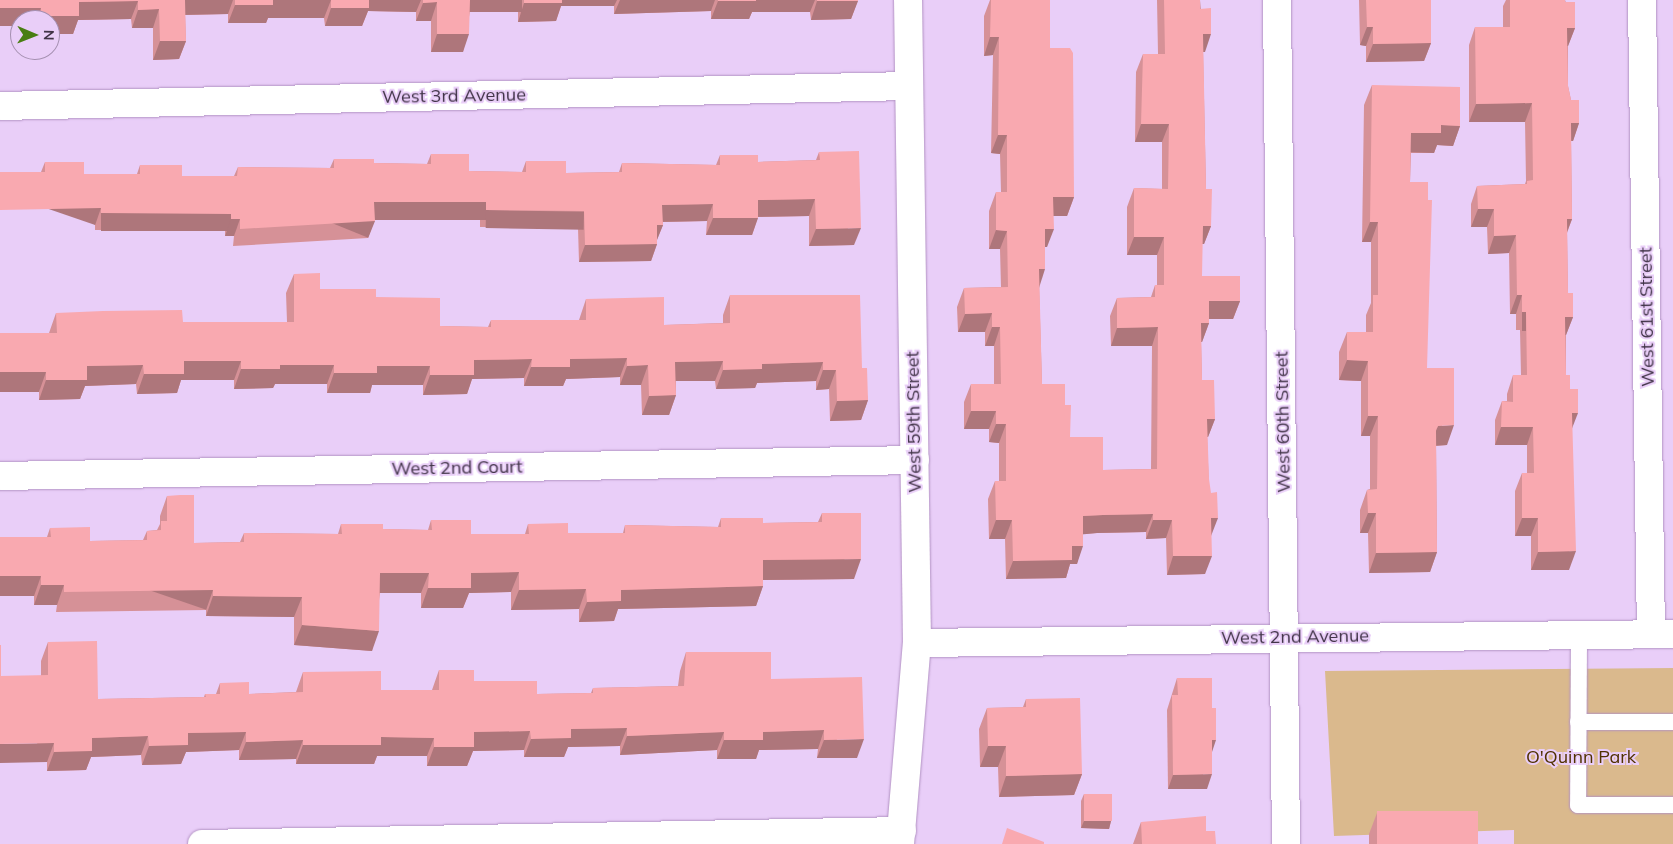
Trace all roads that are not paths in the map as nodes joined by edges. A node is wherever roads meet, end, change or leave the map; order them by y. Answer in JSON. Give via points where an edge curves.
{"nodes":[{"id":1,"x":908,"y":0,"type":"edge"},
{"id":2,"x":1277,"y":0,"type":"edge"},
{"id":3,"x":1642,"y":0,"type":"edge"},
{"id":4,"x":909,"y":86,"type":"junction"},
{"id":5,"x":0,"y":106,"type":"edge"},
{"id":6,"x":915,"y":460,"type":"junction"},
{"id":7,"x":0,"y":476,"type":"edge"},
{"id":8,"x":1662,"y":634,"type":"edge"},
{"id":9,"x":1578,"y":635,"type":"junction"},
{"id":10,"x":1286,"y":637,"type":"junction"},
{"id":11,"x":917,"y":643,"type":"junction"},
{"id":12,"x":1578,"y":722,"type":"junction"},
{"id":13,"x":1673,"y":722,"type":"edge"},
{"id":14,"x":1673,"y":806,"type":"edge"},
{"id":15,"x":901,"y":837,"type":"edge"},
{"id":16,"x":446,"y":841,"type":"edge"},
{"id":17,"x":202,"y":844,"type":"edge"},
{"id":18,"x":1286,"y":844,"type":"edge"}],
"edges":[{"from":1,"to":4,"type":"street","name":"West 59th Street"},
{"from":2,"to":10,"type":"street","name":"West 60th Street"},
{"from":3,"to":8,"type":"street","name":"West 61st Street"},
{"from":4,"to":5,"type":"street","name":"West 3rd Avenue"},
{"from":4,"to":6,"type":"street","name":"West 59th Street"},
{"from":6,"to":7,"type":"street","name":"West 2nd Court"},
{"from":6,"to":11,"type":"street","name":"West 59th Street"},
{"from":8,"to":9,"type":"street","name":"West 2nd Avenue"},
{"from":9,"to":10,"type":"street","name":"West 2nd Avenue"},
{"from":9,"to":12,"type":"lane"},
{"from":10,"to":11,"type":"street","name":"West 2nd Avenue"},
{"from":10,"to":18,"type":"street","name":"West 60th Street"},
{"from":11,"to":15,"type":"street","name":"West 59th Street"},
{"from":12,"to":13,"type":"lane"},
{"from":12,"to":14,"type":"lane","via":[[1578,805]]},
{"from":15,"to":16,"type":"street"},
{"from":16,"to":17,"type":"street"}]}
